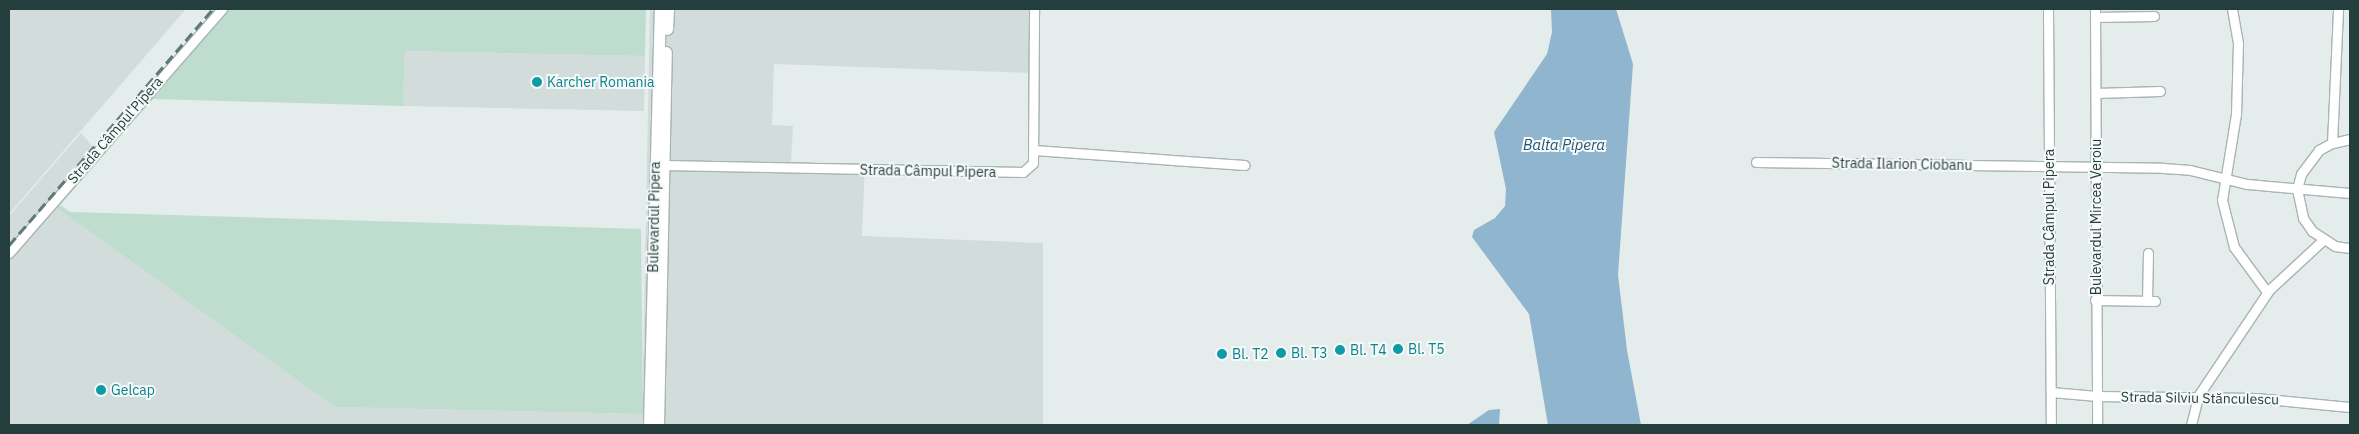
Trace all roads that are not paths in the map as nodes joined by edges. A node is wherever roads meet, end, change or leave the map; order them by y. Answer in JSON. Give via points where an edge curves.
{"nodes":[{"id":1,"x":222,"y":9,"type":"edge"},
{"id":2,"x":660,"y":9,"type":"edge"},
{"id":3,"x":668,"y":9,"type":"edge"},
{"id":4,"x":1034,"y":9,"type":"edge"},
{"id":5,"x":2048,"y":9,"type":"edge"},
{"id":6,"x":2232,"y":9,"type":"edge"},
{"id":7,"x":2338,"y":9,"type":"edge"},
{"id":8,"x":2095,"y":13,"type":"edge"},
{"id":9,"x":2154,"y":16,"type":"dead end"},
{"id":10,"x":2160,"y":91,"type":"dead end"},
{"id":11,"x":2096,"y":93,"type":"junction"},
{"id":12,"x":2350,"y":139,"type":"edge"},
{"id":13,"x":2332,"y":143,"type":"junction"},
{"id":14,"x":1034,"y":150,"type":"junction"},
{"id":15,"x":1756,"y":162,"type":"dead end"},
{"id":16,"x":664,"y":165,"type":"junction"},
{"id":17,"x":2095,"y":165,"type":"junction"},
{"id":18,"x":1244,"y":166,"type":"dead end"},
{"id":19,"x":2049,"y":166,"type":"junction"},
{"id":20,"x":2224,"y":179,"type":"junction"},
{"id":21,"x":2297,"y":189,"type":"junction"},
{"id":22,"x":2350,"y":193,"type":"edge"},
{"id":23,"x":2323,"y":240,"type":"junction"},
{"id":24,"x":2350,"y":248,"type":"edge"},
{"id":25,"x":9,"y":253,"type":"edge"},
{"id":26,"x":2148,"y":253,"type":"dead end"},
{"id":27,"x":2267,"y":292,"type":"junction"},
{"id":28,"x":2095,"y":300,"type":"junction"},
{"id":29,"x":2050,"y":392,"type":"junction"},
{"id":30,"x":2097,"y":396,"type":"junction"},
{"id":31,"x":2198,"y":396,"type":"junction"},
{"id":32,"x":2350,"y":407,"type":"edge"},
{"id":33,"x":649,"y":425,"type":"edge"},
{"id":34,"x":658,"y":425,"type":"edge"},
{"id":35,"x":2051,"y":425,"type":"edge"},
{"id":36,"x":2097,"y":425,"type":"edge"},
{"id":37,"x":2191,"y":425,"type":"edge"}],
"edges":[{"from":1,"to":25,"type":"street","name":"Strada Câmpul Pipera"},
{"from":2,"to":33,"type":"main road","name":"Bulevardul Pipera"},
{"from":3,"to":16,"type":"main road","name":"Bulevardul Pipera"},
{"from":4,"to":14,"type":"street","name":"Strada Câmpul Pipera"},
{"from":5,"to":19,"type":"street","name":"Strada Câmpul Pipera"},
{"from":6,"to":20,"type":"street","via":[[2238,43],[2236,114]]},
{"from":7,"to":13,"type":"street"},
{"from":8,"to":9,"type":"street"},
{"from":8,"to":11,"type":"street","name":"Bulevardul Mircea Veroiu"},
{"from":10,"to":11,"type":"street"},
{"from":11,"to":17,"type":"street","name":"Bulevardul Mircea Veroiu"},
{"from":12,"to":13,"type":"street"},
{"from":13,"to":21,"type":"street","via":[[2308,161]]},
{"from":14,"to":16,"type":"street","name":"Strada Câmpul Pipera","via":[[1033,164],[1023,172]]},
{"from":14,"to":18,"type":"street"},
{"from":15,"to":19,"type":"street","name":"Strada Ilarion Ciobanu"},
{"from":16,"to":34,"type":"main road","name":"Bulevardul Pipera"},
{"from":17,"to":19,"type":"street","name":"Strada Ilarion Ciobanu"},
{"from":17,"to":20,"type":"street","name":"Strada Ilarion Ciobanu","via":[[2106,169],[2190,170]]},
{"from":17,"to":28,"type":"street","name":"Bulevardul Mircea Veroiu"},
{"from":19,"to":29,"type":"street","name":"Strada Câmpul Pipera"},
{"from":20,"to":21,"type":"street","name":"Strada Ilarion Ciobanu"},
{"from":20,"to":27,"type":"street","via":[[2222,200],[2234,247]]},
{"from":21,"to":22,"type":"street","name":"Strada Ilarion Ciobanu"},
{"from":21,"to":23,"type":"street","via":[[2303,218]]},
{"from":23,"to":24,"type":"street"},
{"from":23,"to":27,"type":"street"},
{"from":26,"to":28,"type":"street","via":[[2151,301]]},
{"from":27,"to":31,"type":"street"},
{"from":28,"to":30,"type":"street","name":"Bulevardul Mircea Veroiu"},
{"from":29,"to":30,"type":"street","name":"Strada Silviu Stănculescu"},
{"from":29,"to":35,"type":"street","name":"Strada Câmpul Pipera"},
{"from":30,"to":31,"type":"street","name":"Strada Silviu Stănculescu"},
{"from":30,"to":36,"type":"street","name":"Bulevardul Mircea Veroiu"},
{"from":31,"to":32,"type":"street","name":"Strada Silviu Stănculescu"},
{"from":31,"to":37,"type":"street"}]}
